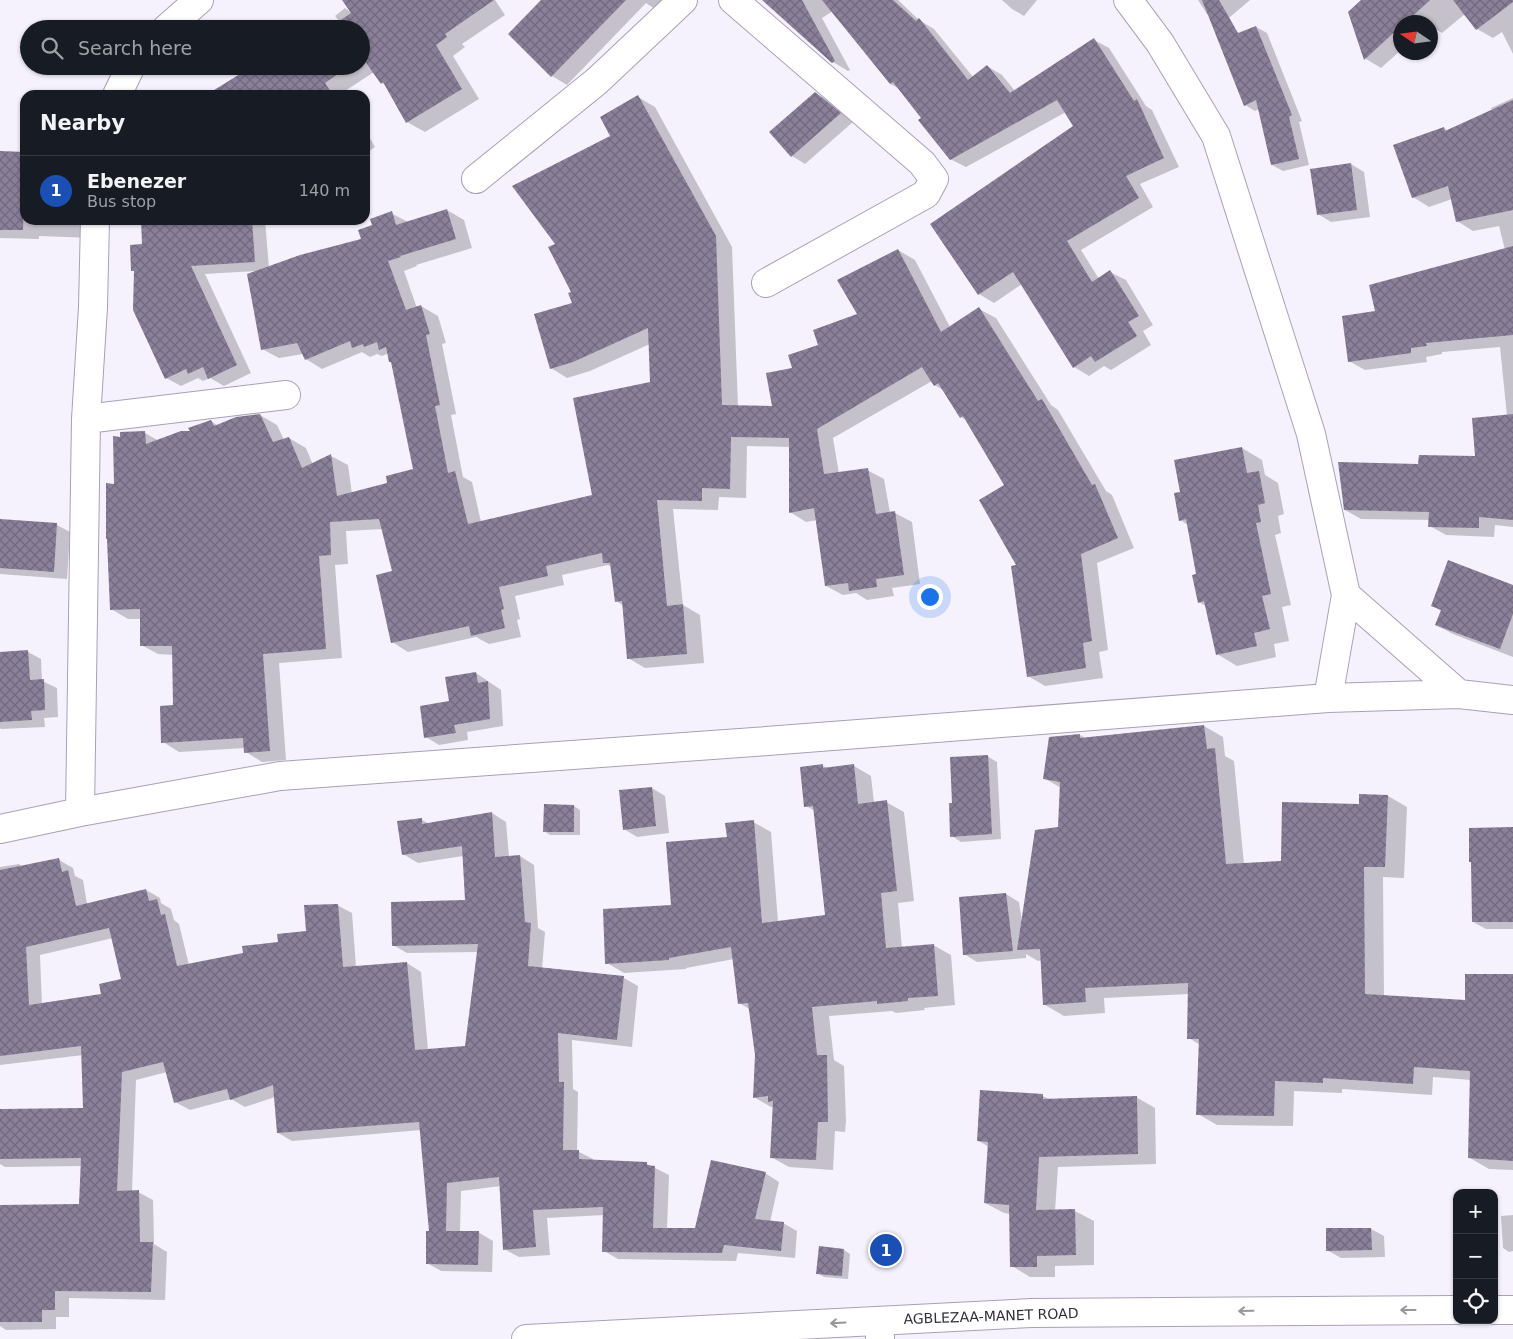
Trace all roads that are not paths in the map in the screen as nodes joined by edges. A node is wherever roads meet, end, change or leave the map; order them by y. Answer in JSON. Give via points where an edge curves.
{"nodes":[{"id":1,"x":199,"y":0,"type":"edge"},
{"id":2,"x":683,"y":0,"type":"edge"},
{"id":3,"x":733,"y":0,"type":"edge"},
{"id":4,"x":1128,"y":0,"type":"edge"},
{"id":5,"x":176,"y":20,"type":"edge"},
{"id":6,"x":127,"y":75,"type":"edge"},
{"id":7,"x":119,"y":90,"type":"edge"},
{"id":8,"x":476,"y":179,"type":"dead end"},
{"id":9,"x":95,"y":225,"type":"edge"},
{"id":10,"x":766,"y":283,"type":"dead end"},
{"id":11,"x":286,"y":395,"type":"dead end"},
{"id":12,"x":86,"y":419,"type":"junction"},
{"id":13,"x":1346,"y":595,"type":"junction"},
{"id":14,"x":1459,"y":694,"type":"junction"},
{"id":15,"x":1328,"y":698,"type":"junction"},
{"id":16,"x":1513,"y":700,"type":"edge"},
{"id":17,"x":80,"y":812,"type":"junction"},
{"id":18,"x":0,"y":829,"type":"edge"},
{"id":19,"x":1453,"y":1310,"type":"edge"},
{"id":20,"x":1498,"y":1310,"type":"edge"},
{"id":21,"x":1513,"y":1310,"type":"edge"},
{"id":22,"x":880,"y":1330,"type":"edge"},
{"id":23,"x":526,"y":1339,"type":"edge"}],
"edges":[{"from":1,"to":5,"type":"street"},
{"from":2,"to":8,"type":"street","via":[[597,81]]},
{"from":3,"to":10,"type":"street","via":[[922,163],[934,179],[926,194]]},
{"from":4,"to":13,"type":"street","via":[[1160,43],[1216,136],[1311,434]]},
{"from":6,"to":7,"type":"street"},
{"from":9,"to":12,"type":"street"},
{"from":11,"to":12,"type":"street"},
{"from":12,"to":17,"type":"street"},
{"from":13,"to":14,"type":"street"},
{"from":13,"to":15,"type":"street"},
{"from":14,"to":15,"type":"street"},
{"from":14,"to":16,"type":"street"},
{"from":15,"to":17,"type":"street","via":[[280,776]]},
{"from":17,"to":18,"type":"street"},
{"from":19,"to":22,"type":"street","name":"AGBLEZAA-MANET ROAD","one_way":true,"via":[[1031,1313]]},
{"from":20,"to":21,"type":"street"},
{"from":22,"to":23,"type":"street","name":"AGBLEZAA-MANET ROAD","one_way":true}]}
